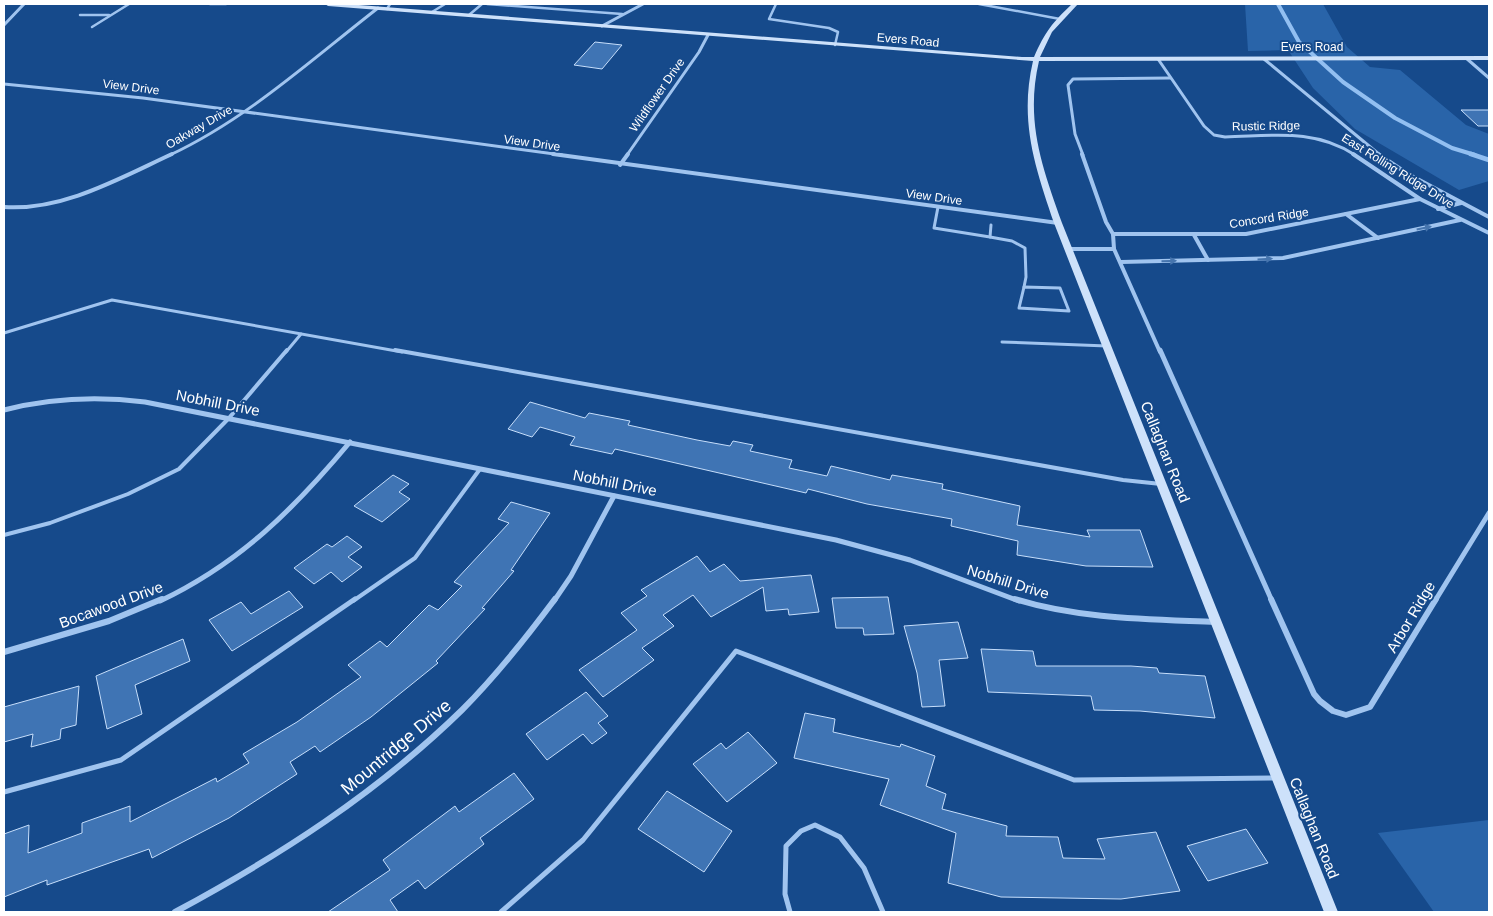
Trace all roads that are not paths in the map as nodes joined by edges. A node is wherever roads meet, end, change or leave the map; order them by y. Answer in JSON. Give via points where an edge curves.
{"nodes":[{"id":1,"x":24,"y":4,"type":"edge"},
{"id":2,"x":129,"y":4,"type":"edge"},
{"id":3,"x":210,"y":4,"type":"edge"},
{"id":4,"x":226,"y":4,"type":"edge"},
{"id":5,"x":328,"y":4,"type":"edge"},
{"id":6,"x":445,"y":4,"type":"edge"},
{"id":7,"x":482,"y":4,"type":"edge"},
{"id":8,"x":487,"y":4,"type":"edge"},
{"id":9,"x":642,"y":4,"type":"edge"},
{"id":10,"x":776,"y":4,"type":"edge"},
{"id":11,"x":978,"y":4,"type":"edge"},
{"id":12,"x":1073,"y":4,"type":"edge"},
{"id":13,"x":388,"y":6,"type":"edge"},
{"id":14,"x":378,"y":8,"type":"junction"},
{"id":15,"x":432,"y":12,"type":"junction"},
{"id":16,"x":622,"y":14,"type":"junction"},
{"id":17,"x":80,"y":15,"type":"dead end"},
{"id":18,"x":112,"y":15,"type":"junction"},
{"id":19,"x":469,"y":15,"type":"junction"},
{"id":20,"x":1060,"y":19,"type":"junction"},
{"id":21,"x":4,"y":25,"type":"edge"},
{"id":22,"x":602,"y":26,"type":"junction"},
{"id":23,"x":92,"y":27,"type":"dead end"},
{"id":24,"x":708,"y":35,"type":"junction"},
{"id":25,"x":834,"y":45,"type":"junction"},
{"id":26,"x":1466,"y":58,"type":"junction"},
{"id":27,"x":1489,"y":58,"type":"edge"},
{"id":28,"x":1035,"y":59,"type":"junction"},
{"id":29,"x":1158,"y":59,"type":"junction"},
{"id":30,"x":1264,"y":59,"type":"junction"},
{"id":31,"x":1170,"y":78,"type":"junction"},
{"id":32,"x":1489,"y":78,"type":"edge"},
{"id":33,"x":4,"y":84,"type":"edge"},
{"id":34,"x":242,"y":113,"type":"junction"},
{"id":35,"x":1323,"y":138,"type":"joint"},
{"id":36,"x":620,"y":165,"type":"junction"},
{"id":37,"x":1420,"y":199,"type":"junction"},
{"id":38,"x":1461,"y":203,"type":"junction"},
{"id":39,"x":4,"y":207,"type":"edge"},
{"id":40,"x":938,"y":207,"type":"junction"},
{"id":41,"x":1438,"y":209,"type":"junction"},
{"id":42,"x":1346,"y":214,"type":"junction"},
{"id":43,"x":1489,"y":217,"type":"edge"},
{"id":44,"x":1460,"y":220,"type":"junction"},
{"id":45,"x":1058,"y":223,"type":"junction"},
{"id":46,"x":991,"y":225,"type":"dead end"},
{"id":47,"x":1489,"y":233,"type":"edge"},
{"id":48,"x":1113,"y":234,"type":"junction"},
{"id":49,"x":1194,"y":235,"type":"junction"},
{"id":50,"x":990,"y":237,"type":"junction"},
{"id":51,"x":1378,"y":238,"type":"junction"},
{"id":52,"x":1069,"y":249,"type":"junction"},
{"id":53,"x":1114,"y":249,"type":"junction"},
{"id":54,"x":1208,"y":260,"type":"junction"},
{"id":55,"x":1121,"y":262,"type":"junction"},
{"id":56,"x":1023,"y":287,"type":"junction"},
{"id":57,"x":4,"y":333,"type":"edge"},
{"id":58,"x":301,"y":334,"type":"junction"},
{"id":59,"x":1002,"y":342,"type":"dead end"},
{"id":60,"x":1107,"y":346,"type":"junction"},
{"id":61,"x":4,"y":410,"type":"edge"},
{"id":62,"x":229,"y":418,"type":"junction"},
{"id":63,"x":350,"y":442,"type":"junction"},
{"id":64,"x":480,"y":469,"type":"junction"},
{"id":65,"x":1161,"y":484,"type":"junction"},
{"id":66,"x":614,"y":496,"type":"junction"},
{"id":67,"x":1489,"y":513,"type":"edge"},
{"id":68,"x":4,"y":534,"type":"edge"},
{"id":69,"x":1216,"y":622,"type":"junction"},
{"id":70,"x":4,"y":652,"type":"edge"},
{"id":71,"x":1278,"y":778,"type":"junction"},
{"id":72,"x":4,"y":792,"type":"edge"},
{"id":73,"x":175,"y":912,"type":"edge"},
{"id":74,"x":501,"y":912,"type":"edge"},
{"id":75,"x":790,"y":912,"type":"edge"},
{"id":76,"x":882,"y":912,"type":"edge"},
{"id":77,"x":1331,"y":912,"type":"edge"}],
"edges":[{"from":1,"to":21,"type":"street"},
{"from":2,"to":18,"type":"lane"},
{"from":3,"to":4,"type":"lane"},
{"from":5,"to":14,"type":"main road","name":"Evers Road"},
{"from":6,"to":15,"type":"lane"},
{"from":7,"to":19,"type":"lane"},
{"from":8,"to":16,"type":"lane"},
{"from":9,"to":16,"type":"street"},
{"from":10,"to":25,"type":"lane","via":[[770,19],[830,28],[838,32]]},
{"from":11,"to":20,"type":"lane"},
{"from":12,"to":20,"type":"main road","name":"Callaghan Road"},
{"from":13,"to":14,"type":"main road","name":"Evers Road"},
{"from":13,"to":15,"type":"main road","name":"Evers Road"},
{"from":14,"to":34,"type":"street","name":"Oakway Drive"},
{"from":15,"to":19,"type":"main road","name":"Evers Road"},
{"from":16,"to":22,"type":"street"},
{"from":17,"to":18,"type":"lane"},
{"from":18,"to":23,"type":"lane"},
{"from":19,"to":22,"type":"main road","name":"Evers Road"},
{"from":20,"to":28,"type":"main road","name":"Callaghan Road"},
{"from":22,"to":24,"type":"main road","name":"Evers Road"},
{"from":24,"to":25,"type":"main road","name":"Evers Road"},
{"from":24,"to":36,"type":"street","name":"Wildflower Drive"},
{"from":25,"to":28,"type":"main road","name":"Evers Road"},
{"from":26,"to":27,"type":"main road","name":"Evers Road"},
{"from":26,"to":30,"type":"main road","name":"Evers Road"},
{"from":26,"to":32,"type":"street"},
{"from":28,"to":29,"type":"main road","name":"Evers Road"},
{"from":28,"to":45,"type":"main road","name":"Callaghan Road","via":[[1030,79],[1030,131]]},
{"from":29,"to":30,"type":"main road","name":"Evers Road"},
{"from":29,"to":31,"type":"street","name":"Rustic Ridge"},
{"from":30,"to":38,"type":"street","name":"East Rolling Ridge Drive","via":[[1372,150]]},
{"from":31,"to":35,"type":"street","name":"Rustic Ridge","via":[[1214,135]]},
{"from":31,"to":48,"type":"street","via":[[1073,79],[1068,85],[1075,134]]},
{"from":33,"to":34,"type":"street","name":"View Drive","via":[[107,94]]},
{"from":34,"to":36,"type":"street","name":"View Drive"},
{"from":34,"to":39,"type":"street","name":"Oakway Drive","via":[[175,153],[96,188],[40,207]]},
{"from":35,"to":37,"type":"street","name":"East Rolling Ridge Drive","via":[[1338,144]]},
{"from":36,"to":40,"type":"street","name":"View Drive"},
{"from":37,"to":41,"type":"street","name":"East Rolling Ridge Drive"},
{"from":37,"to":42,"type":"street","name":"Concord Ridge"},
{"from":38,"to":41,"type":"street"},
{"from":38,"to":43,"type":"street","name":"East Rolling Ridge Drive"},
{"from":40,"to":45,"type":"street","name":"View Drive"},
{"from":40,"to":50,"type":"lane","via":[[934,228]]},
{"from":41,"to":44,"type":"street","name":"East Rolling Ridge Drive"},
{"from":42,"to":49,"type":"street","name":"Concord Ridge","via":[[1260,232]]},
{"from":42,"to":51,"type":"street"},
{"from":44,"to":47,"type":"street","name":"East Rolling Ridge Drive"},
{"from":51,"to":44,"type":"street","one_way":true},
{"from":45,"to":52,"type":"main road","name":"Callaghan Road"},
{"from":46,"to":50,"type":"lane"},
{"from":48,"to":49,"type":"street","name":"Concord Ridge"},
{"from":48,"to":53,"type":"street"},
{"from":49,"to":54,"type":"street"},
{"from":50,"to":56,"type":"lane","via":[[1012,241],[1025,248]]},
{"from":54,"to":51,"type":"street","one_way":true,"via":[[1283,258]]},
{"from":52,"to":53,"type":"street"},
{"from":52,"to":60,"type":"main road","name":"Callaghan Road"},
{"from":53,"to":55,"type":"street"},
{"from":55,"to":54,"type":"street","one_way":true},
{"from":55,"to":67,"type":"street","name":"Arbor Ridge","via":[[1314,694],[1322,704],[1341,716],[1350,716],[1370,707]]},
{"from":56,"to":56,"type":"lane","via":[[1060,288],[1069,311],[1019,308]]},
{"from":57,"to":58,"type":"lane","via":[[112,300]]},
{"from":58,"to":62,"type":"lane"},
{"from":58,"to":65,"type":"lane","via":[[846,432]]},
{"from":59,"to":60,"type":"lane"},
{"from":60,"to":65,"type":"main road","name":"Callaghan Road"},
{"from":61,"to":62,"type":"street","name":"Nobhill Drive","via":[[73,398],[115,398]]},
{"from":62,"to":63,"type":"street","name":"Nobhill Drive"},
{"from":62,"to":68,"type":"lane","via":[[179,469],[128,494],[50,523]]},
{"from":63,"to":64,"type":"street","name":"Nobhill Drive"},
{"from":63,"to":70,"type":"street","name":"Bocawood Drive","via":[[315,484],[268,531],[217,570],[147,608],[83,631]]},
{"from":64,"to":66,"type":"street","name":"Nobhill Drive"},
{"from":64,"to":72,"type":"lane","via":[[415,558],[121,760]]},
{"from":65,"to":69,"type":"main road","name":"Callaghan Road"},
{"from":66,"to":69,"type":"street","name":"Nobhill Drive","via":[[878,550],[991,592],[1056,609],[1112,618]]},
{"from":66,"to":73,"type":"street","name":"Mountridge Drive","via":[[570,577],[526,639],[475,698],[426,746],[332,819]]},
{"from":69,"to":71,"type":"main road","name":"Callaghan Road"},
{"from":71,"to":74,"type":"lane","via":[[1074,780],[736,652],[583,840]]},
{"from":71,"to":77,"type":"main road","name":"Callaghan Road"},
{"from":75,"to":76,"type":"lane","via":[[785,894],[786,846],[801,831],[815,826],[840,837],[858,860]]}]}
